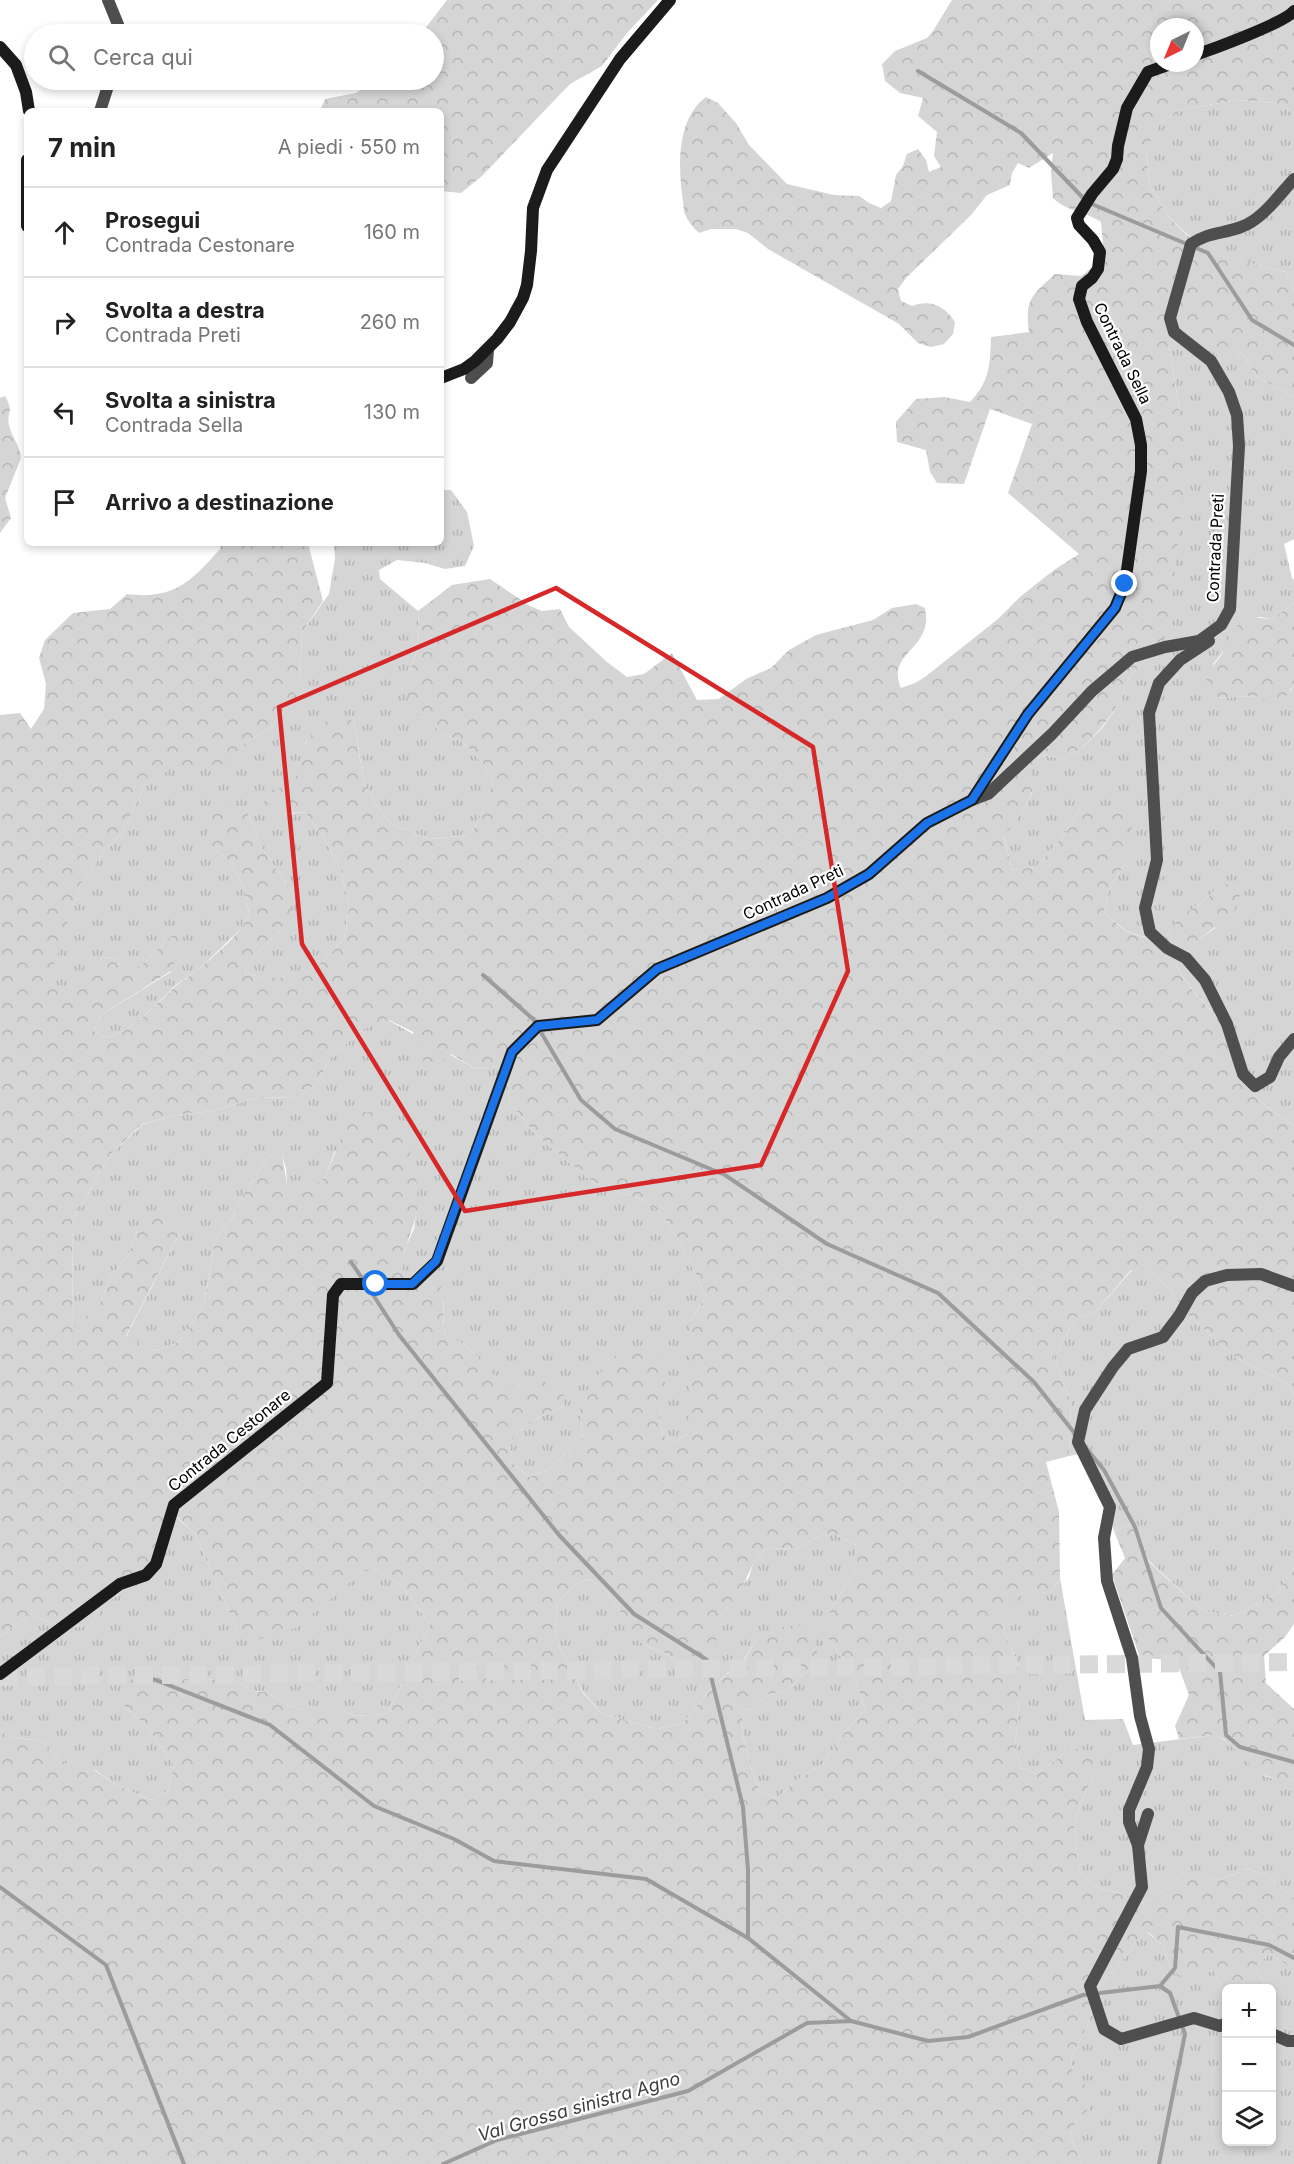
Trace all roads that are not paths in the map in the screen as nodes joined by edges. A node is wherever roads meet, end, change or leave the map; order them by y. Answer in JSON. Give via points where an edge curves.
{"nodes":[{"id":1,"x":108,"y":0,"type":"edge"},
{"id":2,"x":670,"y":0,"type":"edge"},
{"id":3,"x":1294,"y":11,"type":"edge"},
{"id":4,"x":118,"y":24,"type":"edge"},
{"id":5,"x":0,"y":47,"type":"edge"},
{"id":6,"x":1204,"y":51,"type":"edge"},
{"id":7,"x":1150,"y":71,"type":"edge"},
{"id":8,"x":24,"y":87,"type":"edge"},
{"id":9,"x":25,"y":90,"type":"edge"},
{"id":10,"x":107,"y":90,"type":"edge"},
{"id":11,"x":28,"y":108,"type":"edge"},
{"id":12,"x":101,"y":108,"type":"edge"},
{"id":13,"x":1294,"y":179,"type":"edge"},
{"id":14,"x":488,"y":350,"type":"junction"},
{"id":15,"x":444,"y":377,"type":"edge"},
{"id":16,"x":471,"y":378,"type":"dead end"},
{"id":17,"x":1221,"y":625,"type":"junction"},
{"id":18,"x":972,"y":800,"type":"junction"},
{"id":19,"x":1294,"y":1038,"type":"edge"},
{"id":20,"x":356,"y":1284,"type":"joint"},
{"id":21,"x":1294,"y":1286,"type":"edge"},
{"id":22,"x":0,"y":1674,"type":"edge"},
{"id":23,"x":1148,"y":1814,"type":"dead end"},
{"id":24,"x":1138,"y":1845,"type":"junction"},
{"id":25,"x":1222,"y":2025,"type":"edge"},
{"id":26,"x":1276,"y":2036,"type":"edge"},
{"id":27,"x":1294,"y":2042,"type":"edge"}],
"edges":[{"from":1,"to":4,"type":"street"},
{"from":2,"to":14,"type":"street","via":[[620,59],[548,170],[533,208],[523,298]]},
{"from":3,"to":6,"type":"street","via":[[1268,26]]},
{"from":5,"to":8,"type":"street","via":[[16,65]]},
{"from":7,"to":18,"type":"street","name":"Contrada Sella","via":[[1127,108],[1118,159],[1077,218],[1100,252],[1098,269],[1082,286],[1079,300],[1136,419],[1141,445],[1125,584],[1115,608],[1028,714]]},
{"from":9,"to":11,"type":"street"},
{"from":10,"to":12,"type":"street"},
{"from":13,"to":17,"type":"street","name":"Contrada Preti","via":[[1243,227],[1204,236],[1190,249],[1170,318],[1174,332],[1211,361],[1237,415],[1239,446],[1230,609]]},
{"from":14,"to":15,"type":"street","via":[[464,369]]},
{"from":14,"to":16,"type":"street","via":[[487,363]]},
{"from":17,"to":18,"type":"street","name":"Contrada Preti","via":[[1198,641],[1132,657],[988,794]]},
{"from":17,"to":19,"type":"street","via":[[1216,636],[1180,660],[1159,683],[1149,712],[1157,860],[1145,908],[1150,932],[1167,948],[1186,958],[1204,980],[1227,1024],[1243,1074],[1256,1086],[1270,1077]]},
{"from":18,"to":20,"type":"street","name":"Contrada Preti","via":[[927,823],[869,874],[827,898],[657,969],[597,1020],[534,1030],[512,1052],[436,1261],[412,1284]]},
{"from":20,"to":22,"type":"street","name":"Contrada Cestonare","via":[[341,1284],[333,1295],[327,1383],[174,1505],[156,1564],[146,1575],[120,1584]]},
{"from":21,"to":24,"type":"street","via":[[1261,1274],[1227,1275],[1205,1281],[1192,1293],[1163,1337],[1128,1350],[1085,1410],[1078,1442],[1110,1507],[1104,1538],[1107,1581],[1132,1658],[1149,1749],[1147,1767],[1129,1810]]},
{"from":23,"to":24,"type":"street"},
{"from":24,"to":25,"type":"street","via":[[1142,1887],[1090,1986],[1104,2029],[1121,2039],[1194,2018]]},
{"from":26,"to":27,"type":"street"}]}
